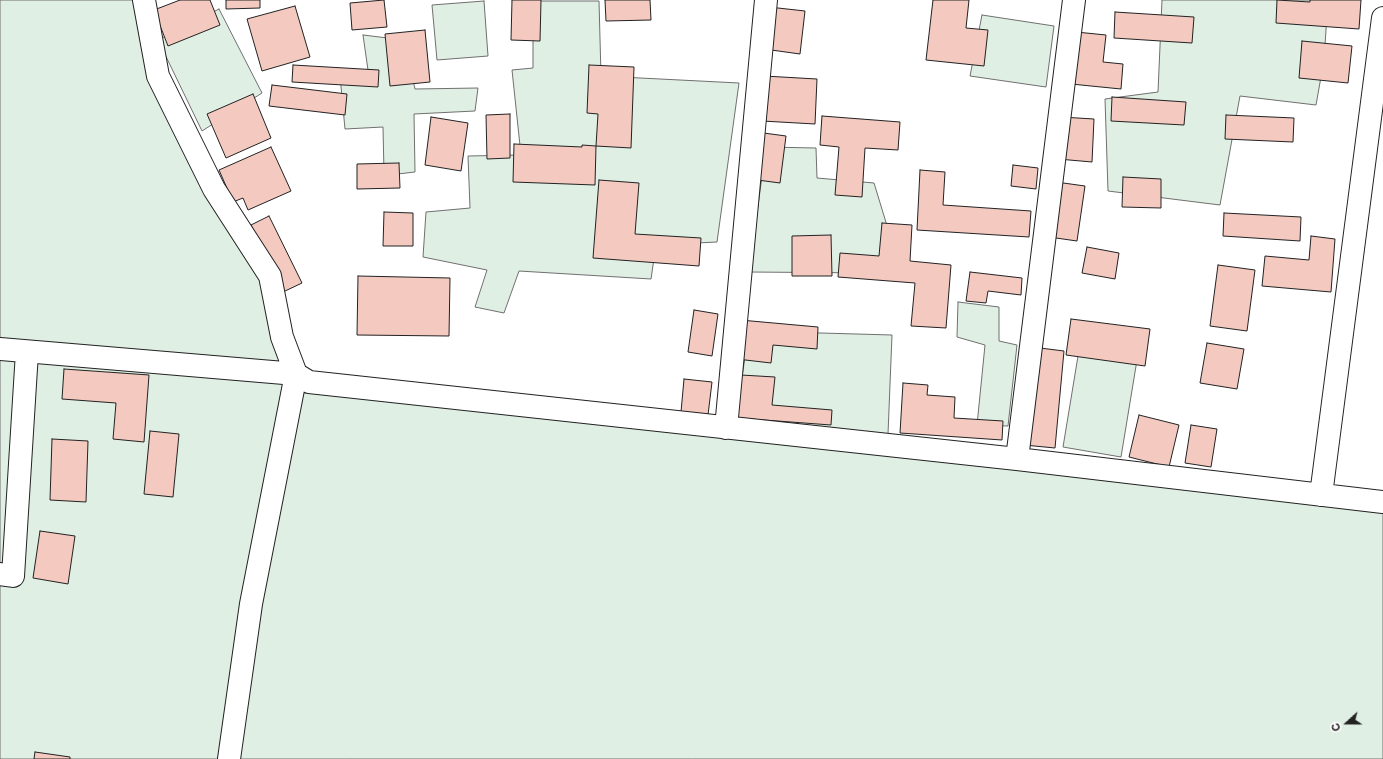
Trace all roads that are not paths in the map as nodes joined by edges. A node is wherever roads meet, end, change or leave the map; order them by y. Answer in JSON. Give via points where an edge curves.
{"nodes":[{"id":1,"x":144,"y":0,"type":"edge"},
{"id":2,"x":766,"y":0,"type":"edge"},
{"id":3,"x":1074,"y":0,"type":"edge"},
{"id":4,"x":1383,"y":18,"type":"edge"},
{"id":5,"x":0,"y":349,"type":"edge"},
{"id":6,"x":28,"y":352,"type":"junction"},
{"id":7,"x":296,"y":374,"type":"junction"},
{"id":8,"x":726,"y":428,"type":"junction"},
{"id":9,"x":1018,"y":459,"type":"junction"},
{"id":10,"x":1321,"y":495,"type":"junction"},
{"id":11,"x":1383,"y":502,"type":"edge"},
{"id":12,"x":0,"y":574,"type":"edge"},
{"id":13,"x":229,"y":759,"type":"edge"}],
"edges":[{"from":1,"to":7,"type":"street","via":[[158,76],[214,189],[270,276],[282,337]]},
{"from":2,"to":8,"type":"street"},
{"from":3,"to":9,"type":"street"},
{"from":4,"to":10,"type":"street"},
{"from":5,"to":6,"type":"street"},
{"from":6,"to":7,"type":"street"},
{"from":6,"to":12,"type":"street","via":[[13,576]]},
{"from":7,"to":8,"type":"street","via":[[309,382]]},
{"from":7,"to":13,"type":"street","via":[[251,604]]},
{"from":8,"to":9,"type":"street"},
{"from":9,"to":10,"type":"street"},
{"from":10,"to":11,"type":"street"}]}
